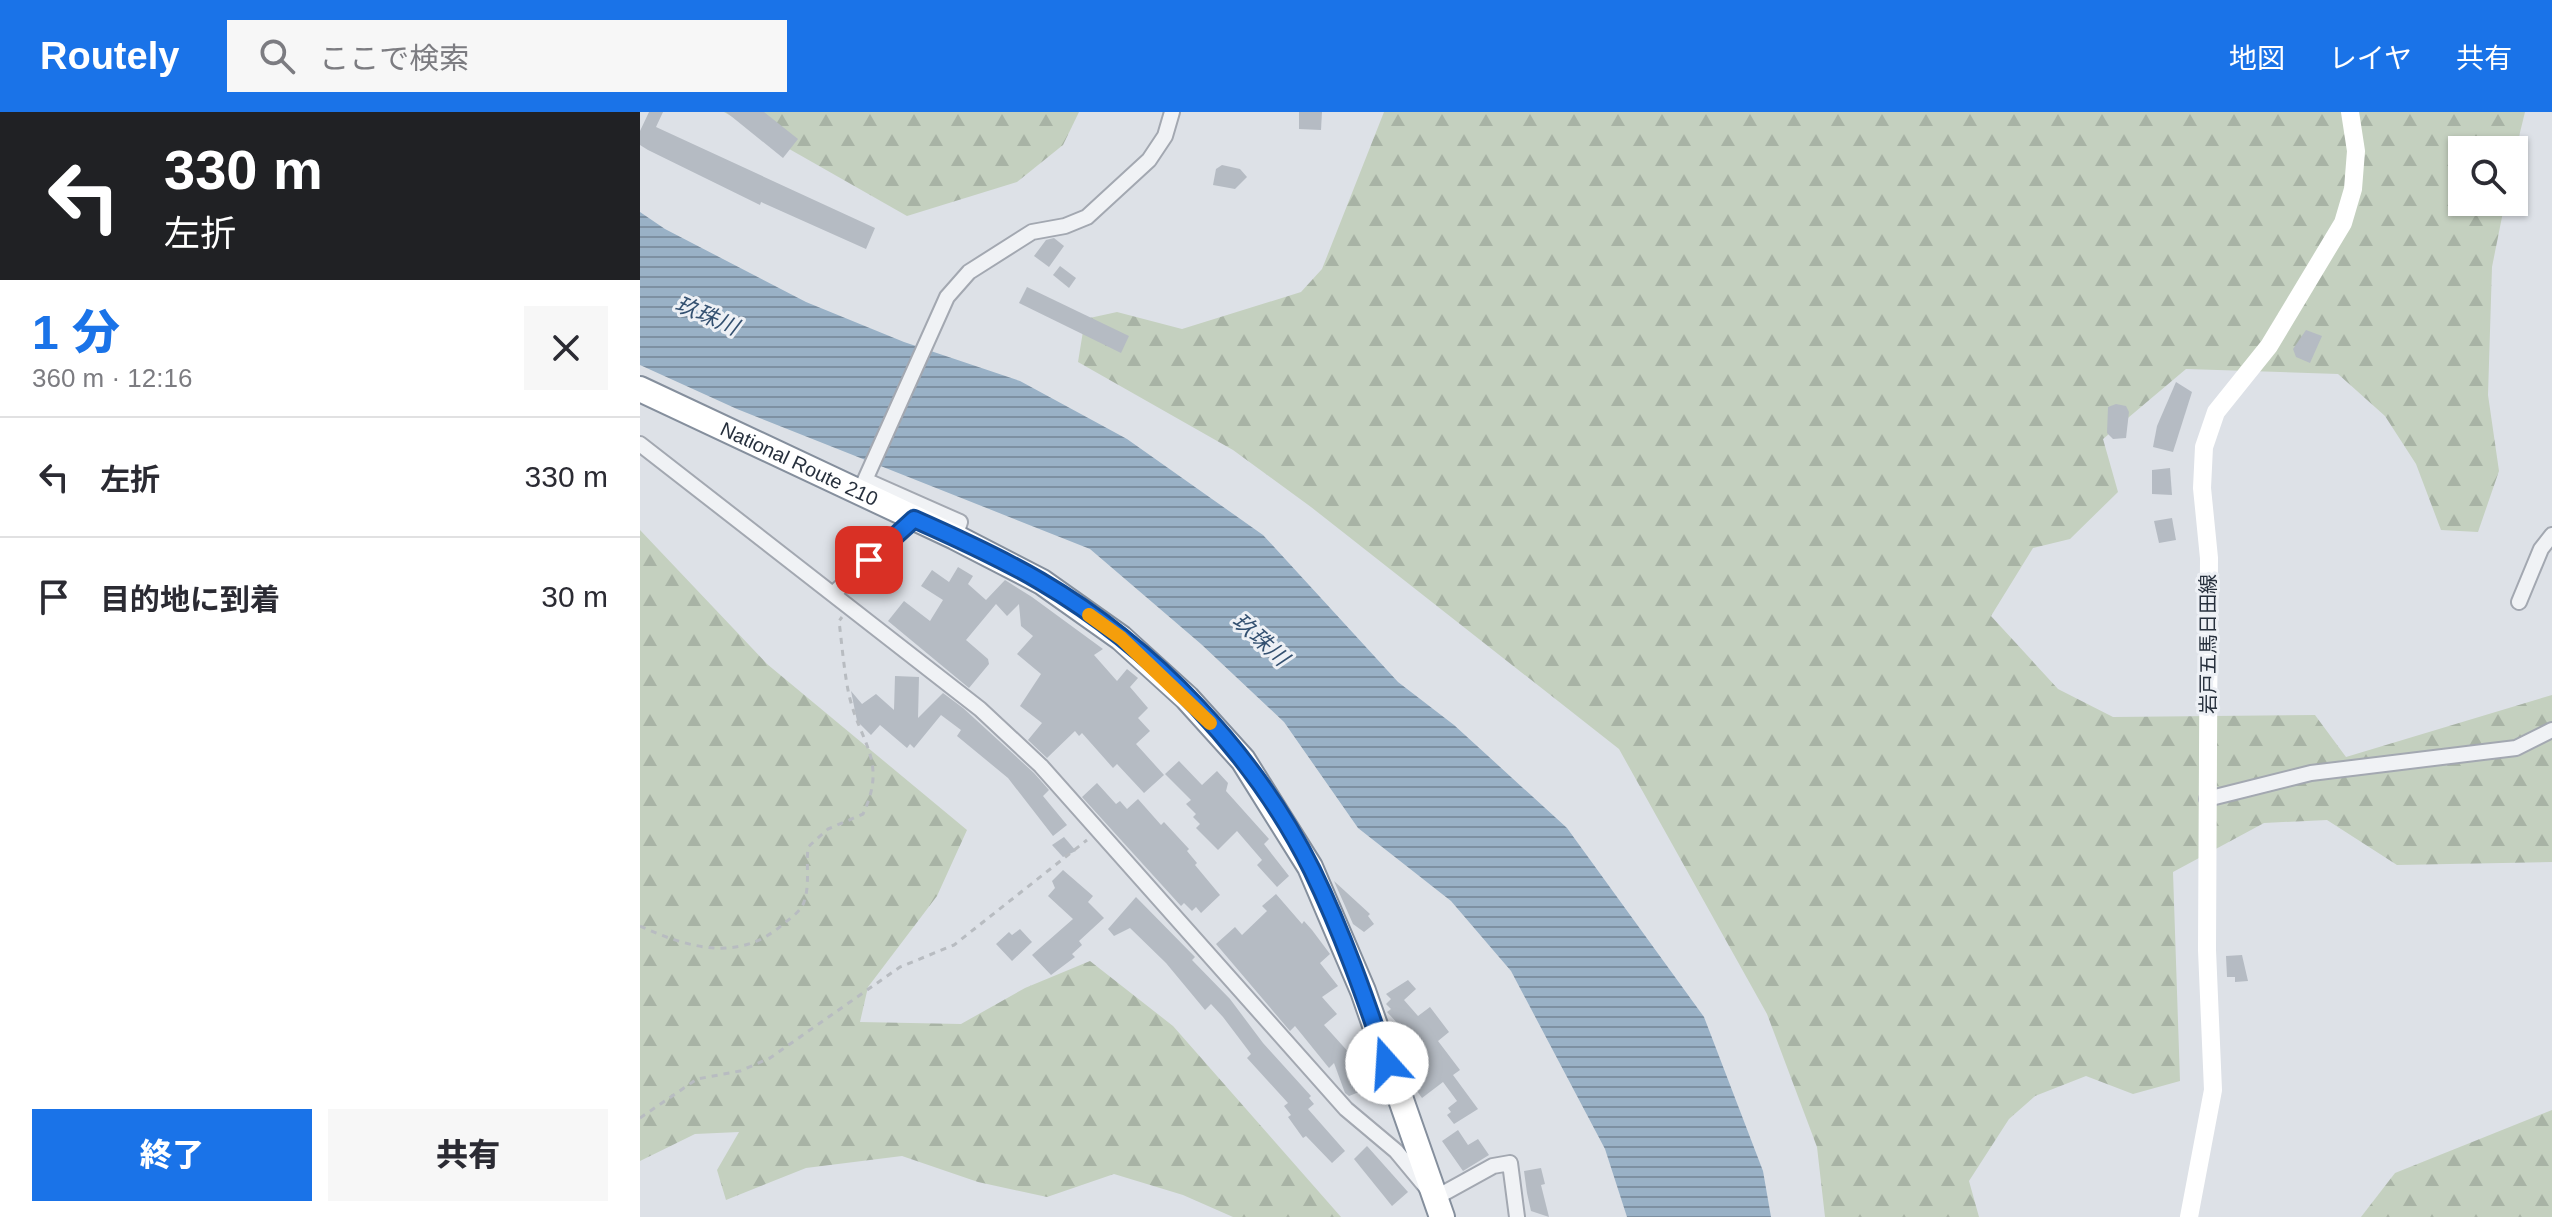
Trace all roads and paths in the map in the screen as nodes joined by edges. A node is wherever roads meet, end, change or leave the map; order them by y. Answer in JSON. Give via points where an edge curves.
{"nodes":[{"id":1,"x":1172,"y":112,"type":"edge"},
{"id":2,"x":2350,"y":112,"type":"edge"},
{"id":3,"x":640,"y":389,"type":"edge"},
{"id":4,"x":640,"y":444,"type":"edge"},
{"id":5,"x":914,"y":519,"type":"junction"},
{"id":6,"x":2552,"y":535,"type":"edge"},
{"id":7,"x":955,"y":537,"type":"junction"},
{"id":8,"x":840,"y":598,"type":"junction"},
{"id":9,"x":2519,"y":602,"type":"dead end"},
{"id":10,"x":2552,"y":730,"type":"edge"},
{"id":11,"x":2207,"y":799,"type":"junction"},
{"id":12,"x":1100,"y":831,"type":"junction"},
{"id":13,"x":640,"y":926,"type":"edge"},
{"id":14,"x":640,"y":1118,"type":"edge"},
{"id":15,"x":1438,"y":1207,"type":"edge"},
{"id":16,"x":1517,"y":1217,"type":"edge"},
{"id":17,"x":2189,"y":1217,"type":"edge"}],
"edges":[{"from":1,"to":7,"type":"street","via":[[1165,136],[1149,160],[1087,217],[1032,232],[969,272],[947,297],[865,480],[960,522]]},
{"from":2,"to":11,"type":"main road","name":"岩戸五馬日田線","via":[[2356,151],[2343,223],[2269,346],[2216,412],[2204,447],[2209,558]]},
{"from":3,"to":5,"type":"highway","name":"National Route 210"},
{"from":4,"to":8,"type":"street"},
{"from":5,"to":7,"type":"highway","name":"National Route 210"},
{"from":5,"to":8,"type":"street"},
{"from":6,"to":9,"type":"street"},
{"from":7,"to":15,"type":"highway","name":"National Route 210","via":[[1042,582],[1121,638],[1187,698],[1243,760],[1310,867],[1332,915]]},
{"from":8,"to":12,"type":"street","via":[[980,709]]},
{"from":8,"to":13,"type":"path","via":[[850,698],[870,748],[874,791],[863,814],[828,829],[808,847],[804,904],[752,945],[706,950]]},
{"from":10,"to":11,"type":"street","via":[[2516,748],[2311,773]]},
{"from":11,"to":17,"type":"main road","name":"岩戸五馬日田線","via":[[2213,1090]]},
{"from":12,"to":14,"type":"path","via":[[954,945],[900,967],[770,1058],[740,1071],[697,1079]]},
{"from":12,"to":15,"type":"street","via":[[1338,1099],[1396,1151]]},
{"from":15,"to":16,"type":"street","via":[[1493,1166],[1510,1163]]}]}
